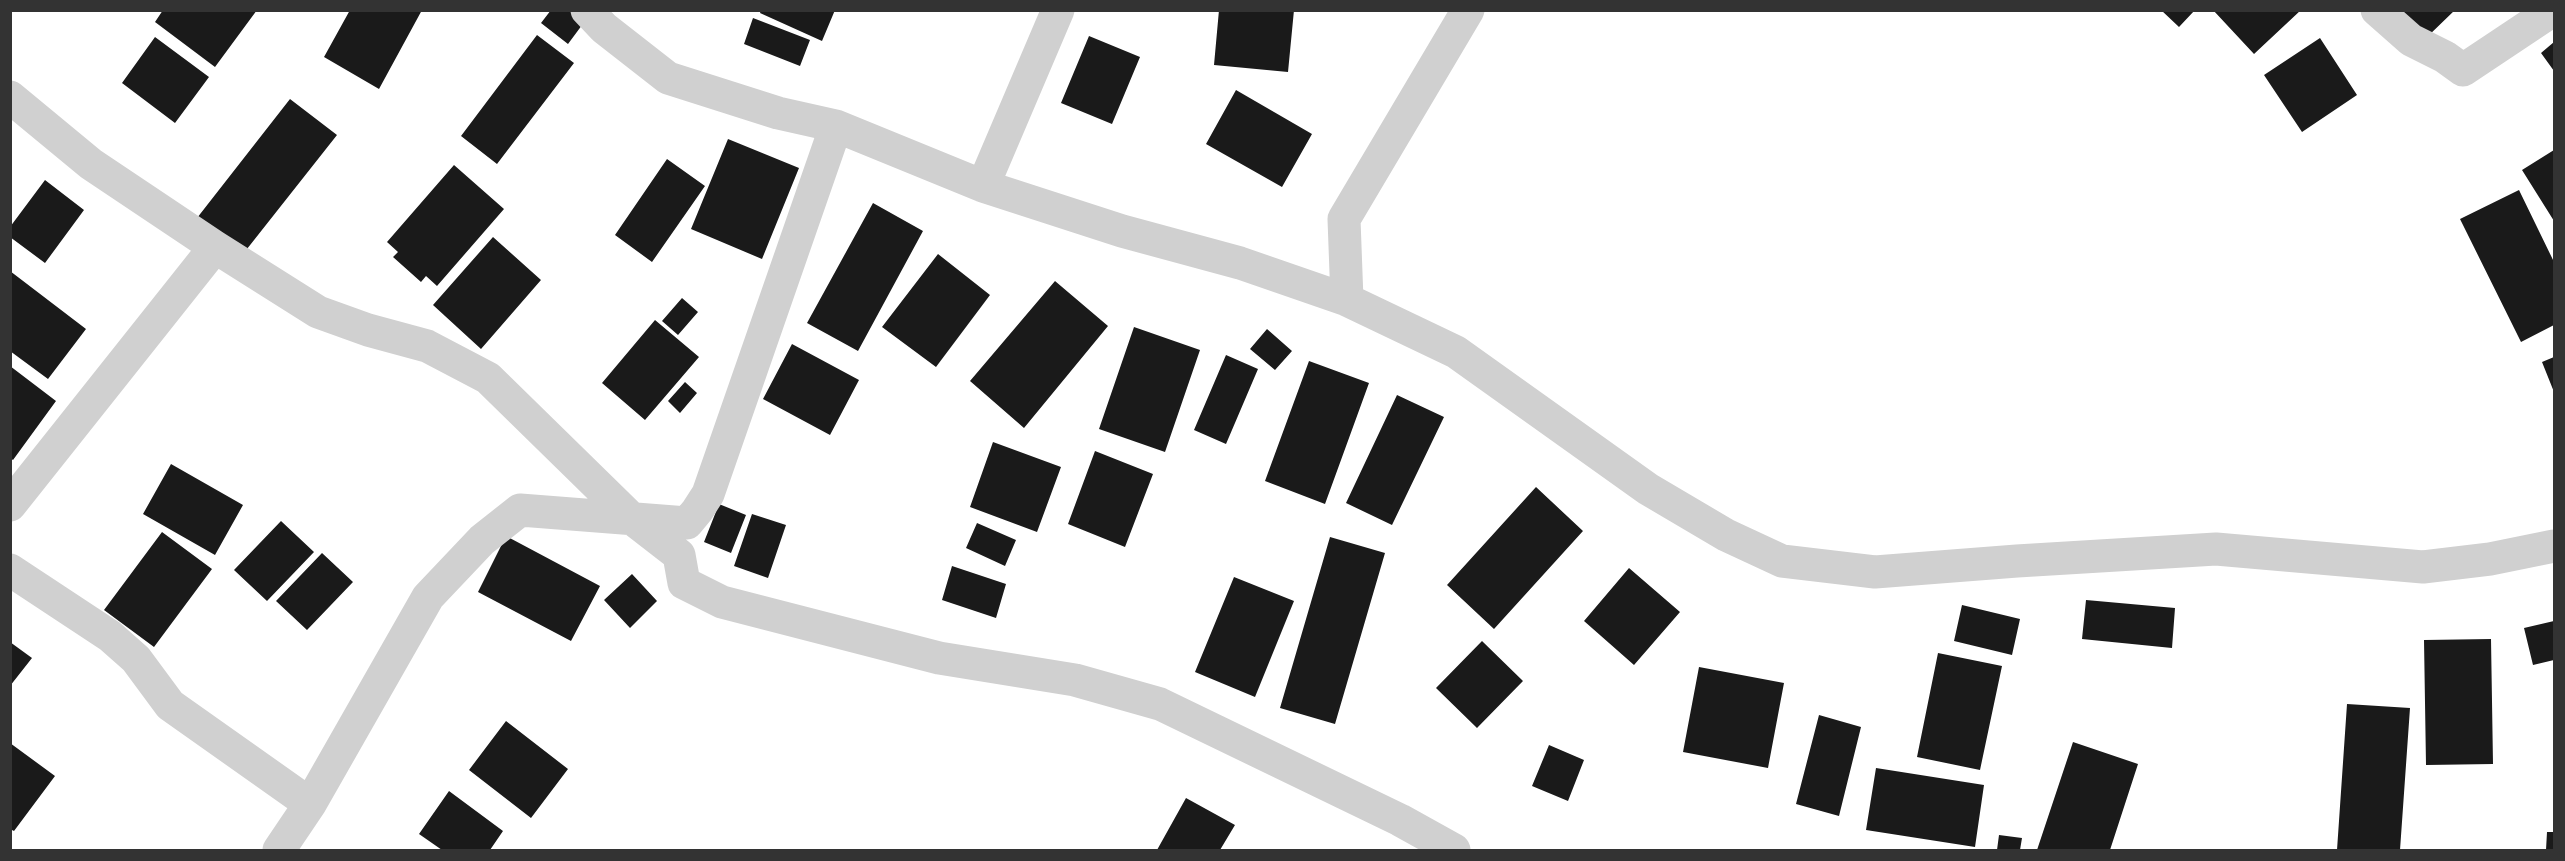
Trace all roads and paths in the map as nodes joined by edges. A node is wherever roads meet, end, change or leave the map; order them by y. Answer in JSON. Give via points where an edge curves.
{"nodes":[{"id":1,"x":588,"y":10,"type":"edge"},
{"id":2,"x":1058,"y":10,"type":"edge"},
{"id":3,"x":1468,"y":10,"type":"edge"},
{"id":4,"x":2377,"y":10,"type":"edge"},
{"id":5,"x":2553,"y":10,"type":"edge"},
{"id":6,"x":10,"y":97,"type":"edge"},
{"id":7,"x":836,"y":126,"type":"junction"},
{"id":8,"x":982,"y":186,"type":"junction"},
{"id":9,"x":215,"y":247,"type":"junction"},
{"id":10,"x":1347,"y":300,"type":"junction"},
{"id":11,"x":10,"y":505,"type":"edge"},
{"id":12,"x":630,"y":517,"type":"junction"},
{"id":13,"x":687,"y":523,"type":"junction"},
{"id":14,"x":2554,"y":546,"type":"edge"},
{"id":15,"x":679,"y":555,"type":"junction"},
{"id":16,"x":10,"y":570,"type":"edge"},
{"id":17,"x":310,"y":804,"type":"junction"},
{"id":18,"x":279,"y":850,"type":"edge"},
{"id":19,"x":1454,"y":850,"type":"edge"}],
"edges":[{"from":1,"to":7,"type":"street","via":[[604,28],[668,78],[778,113]]},
{"from":2,"to":8,"type":"street"},
{"from":3,"to":10,"type":"street","via":[[1344,219]]},
{"from":4,"to":5,"type":"street","via":[[2411,40],[2463,70]]},
{"from":6,"to":9,"type":"street","via":[[91,164]]},
{"from":7,"to":8,"type":"street"},
{"from":7,"to":13,"type":"street","via":[[708,494]]},
{"from":8,"to":10,"type":"street","via":[[1122,231],[1240,263]]},
{"from":9,"to":11,"type":"street"},
{"from":9,"to":12,"type":"street","via":[[318,312],[428,346],[488,378]]},
{"from":10,"to":14,"type":"street","via":[[1456,352],[1648,489],[1726,535],[1782,561],[1875,572],[2216,549],[2423,567]]},
{"from":12,"to":13,"type":"street"},
{"from":12,"to":15,"type":"street"},
{"from":12,"to":17,"type":"street","via":[[520,510],[482,540],[428,597]]},
{"from":13,"to":15,"type":"street"},
{"from":15,"to":19,"type":"street","via":[[684,583],[722,602],[939,658],[1075,680],[1160,704]]},
{"from":16,"to":17,"type":"street","via":[[110,636],[136,659],[170,705]]},
{"from":17,"to":18,"type":"street"}]}
